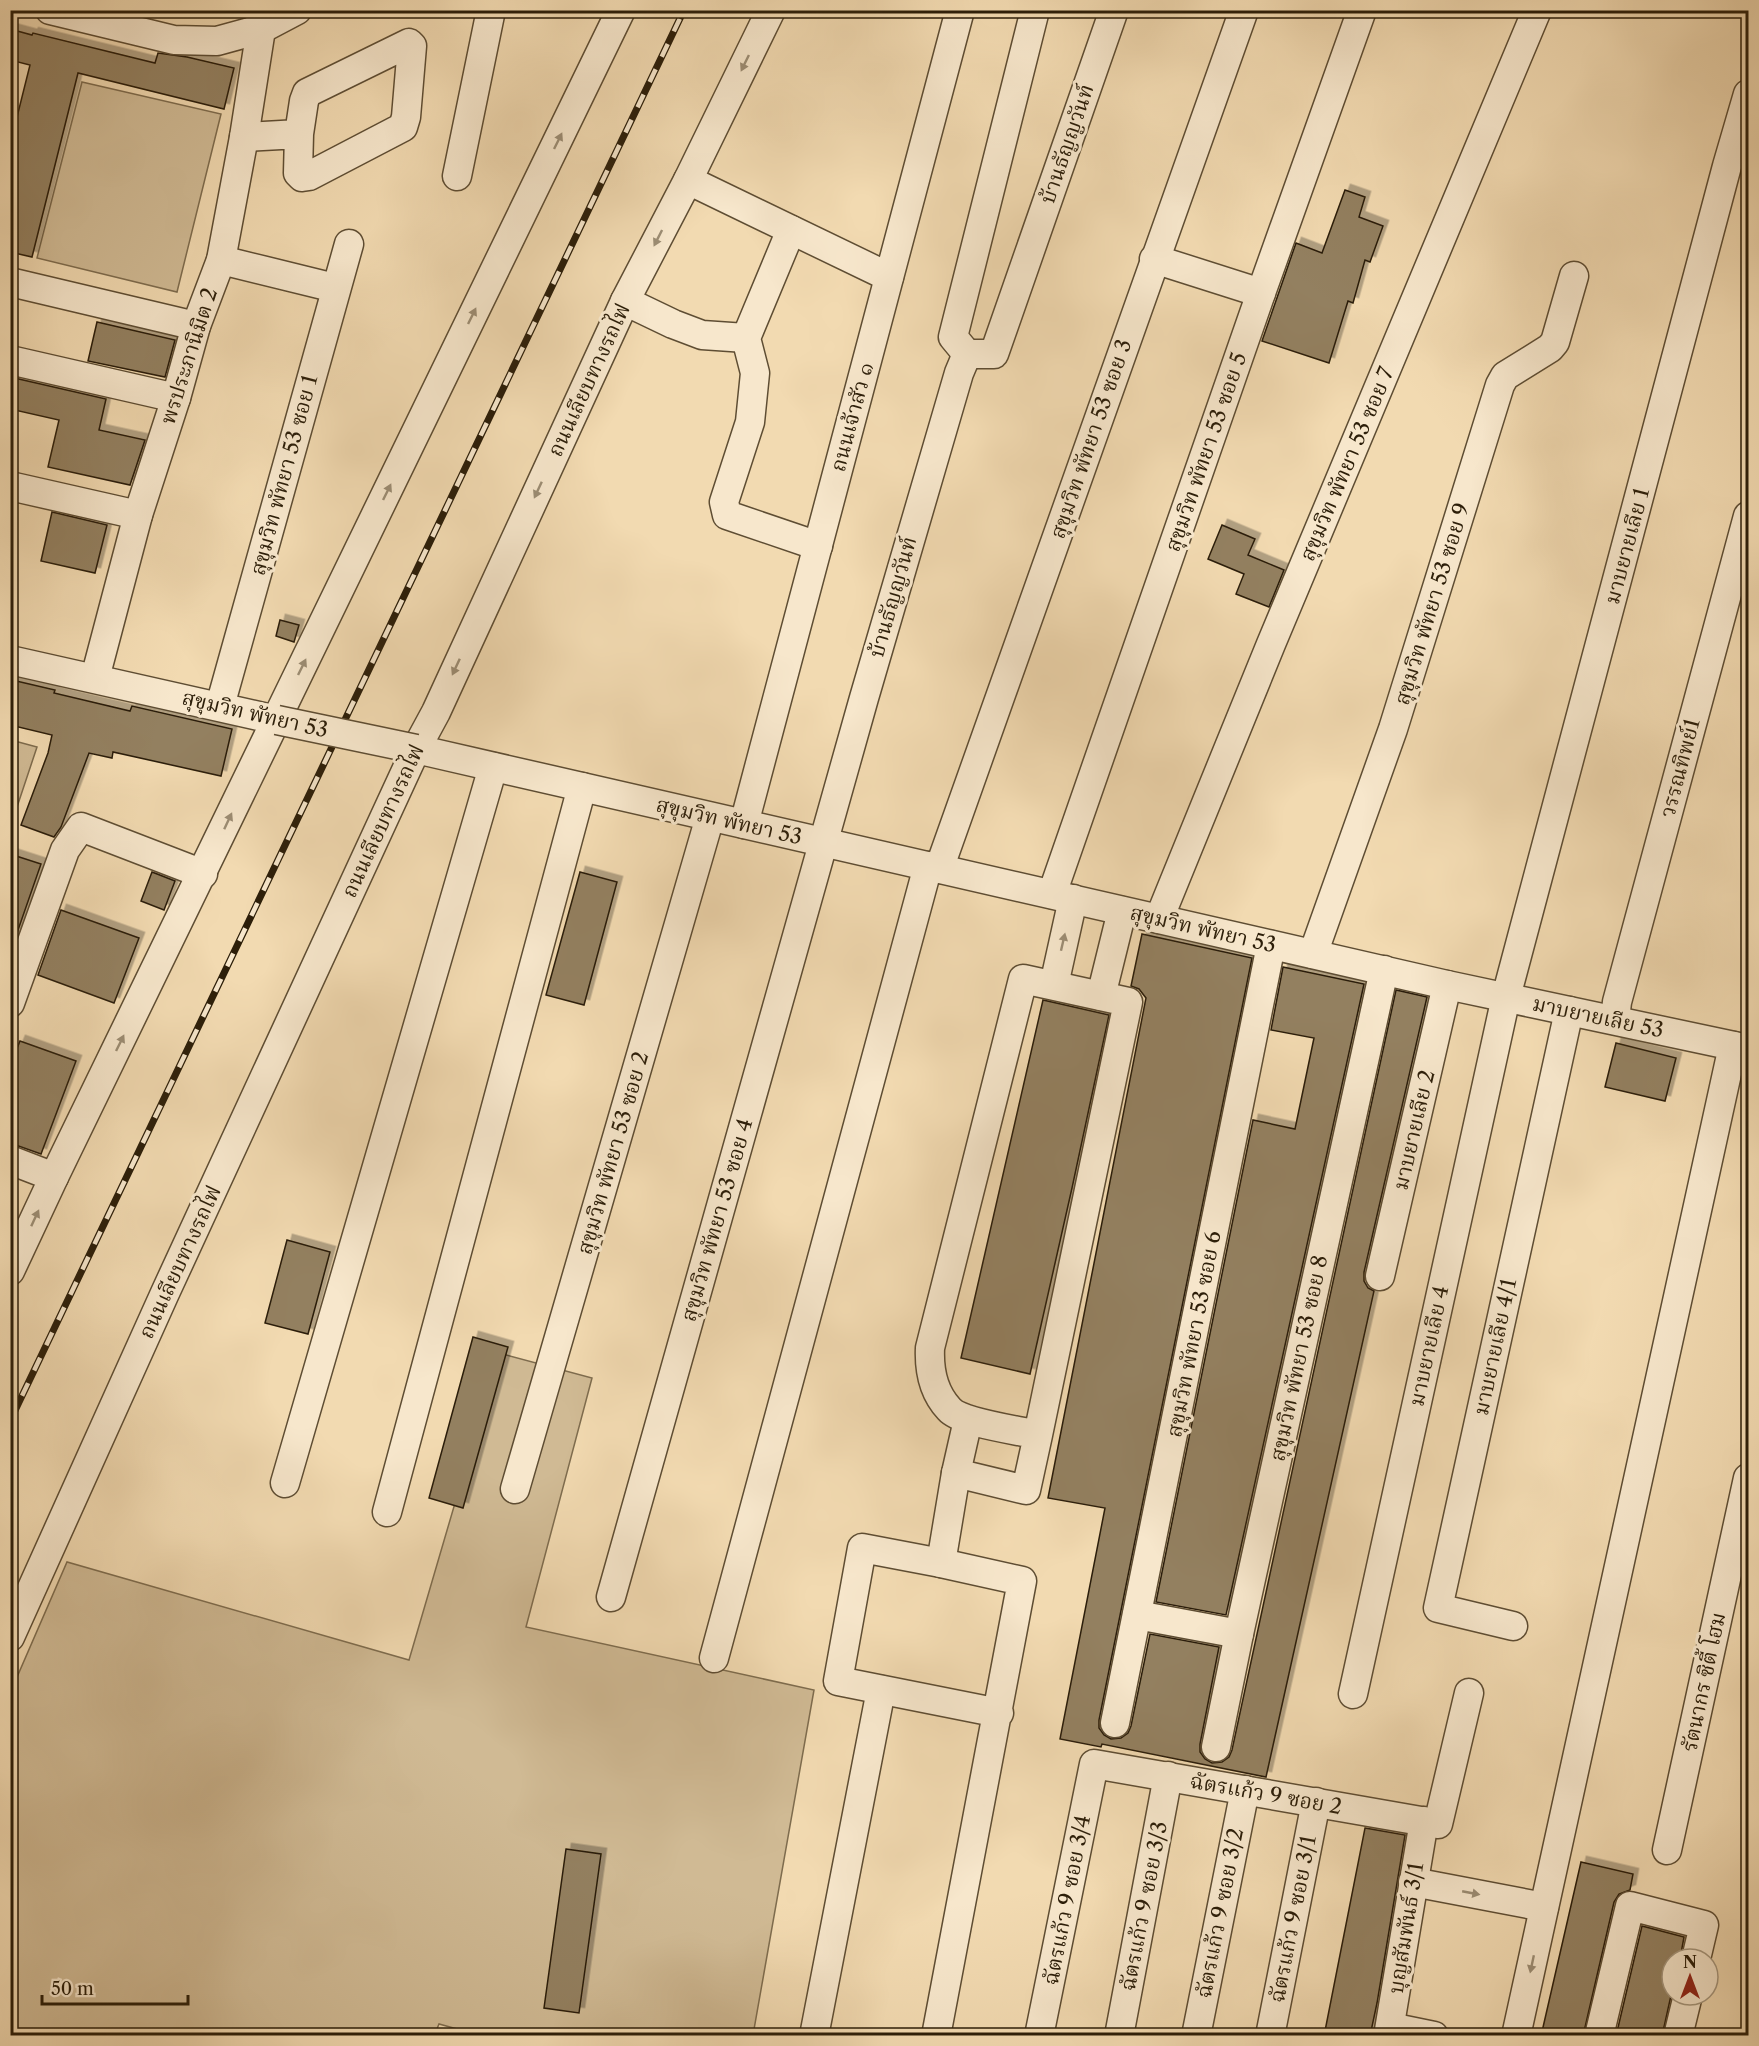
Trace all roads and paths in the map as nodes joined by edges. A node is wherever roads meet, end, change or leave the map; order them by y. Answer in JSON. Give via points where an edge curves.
{"nodes":[{"id":1,"x":50,"y":10,"type":"edge"},
{"id":2,"x":297,"y":10,"type":"edge"},
{"id":3,"x":491,"y":10,"type":"edge"},
{"id":4,"x":621,"y":10,"type":"edge"},
{"id":5,"x":771,"y":10,"type":"edge"},
{"id":6,"x":960,"y":10,"type":"edge"},
{"id":7,"x":1035,"y":10,"type":"edge"},
{"id":8,"x":1114,"y":10,"type":"edge"},
{"id":9,"x":1244,"y":10,"type":"edge"},
{"id":10,"x":1362,"y":10,"type":"edge"},
{"id":11,"x":1537,"y":10,"type":"edge"},
{"id":12,"x":260,"y":20,"type":"edge"},
{"id":13,"x":1749,"y":94,"type":"edge"},
{"id":14,"x":299,"y":134,"type":"junction"},
{"id":15,"x":244,"y":137,"type":"junction"},
{"id":16,"x":457,"y":176,"type":"dead end"},
{"id":17,"x":688,"y":180,"type":"junction"},
{"id":18,"x":791,"y":230,"type":"junction"},
{"id":19,"x":349,"y":244,"type":"dead end"},
{"id":20,"x":1154,"y":259,"type":"junction"},
{"id":21,"x":221,"y":260,"type":"junction"},
{"id":22,"x":1574,"y":276,"type":"dead end"},
{"id":23,"x":889,"y":277,"type":"junction"},
{"id":24,"x":10,"y":282,"type":"edge"},
{"id":25,"x":335,"y":288,"type":"junction"},
{"id":26,"x":1261,"y":293,"type":"junction"},
{"id":27,"x":626,"y":302,"type":"junction"},
{"id":28,"x":196,"y":326,"type":"junction"},
{"id":29,"x":746,"y":338,"type":"junction"},
{"id":30,"x":967,"y":354,"type":"junction"},
{"id":31,"x":10,"y":360,"type":"edge"},
{"id":32,"x":177,"y":398,"type":"junction"},
{"id":33,"x":10,"y":486,"type":"edge"},
{"id":34,"x":138,"y":515,"type":"junction"},
{"id":35,"x":1749,"y":516,"type":"edge"},
{"id":36,"x":818,"y":546,"type":"junction"},
{"id":37,"x":10,"y":660,"type":"edge"},
{"id":38,"x":95,"y":678,"type":"junction"},
{"id":39,"x":220,"y":706,"type":"junction"},
{"id":40,"x":277,"y":720,"type":"junction"},
{"id":41,"x":416,"y":749,"type":"junction"},
{"id":42,"x":493,"y":767,"type":"junction"},
{"id":43,"x":582,"y":787,"type":"junction"},
{"id":44,"x":711,"y":817,"type":"junction"},
{"id":45,"x":744,"y":824,"type":"junction"},
{"id":46,"x":824,"y":842,"type":"junction"},
{"id":47,"x":933,"y":867,"type":"junction"},
{"id":48,"x":203,"y":874,"type":"junction"},
{"id":49,"x":1062,"y":897,"type":"junction"},
{"id":50,"x":1122,"y":911,"type":"junction"},
{"id":51,"x":1159,"y":919,"type":"junction"},
{"id":52,"x":1271,"y":945,"type":"junction"},
{"id":53,"x":1313,"y":954,"type":"junction"},
{"id":54,"x":1383,"y":970,"type":"junction"},
{"id":55,"x":1054,"y":985,"type":"junction"},
{"id":56,"x":1447,"y":985,"type":"junction"},
{"id":57,"x":1101,"y":996,"type":"junction"},
{"id":58,"x":1506,"y":997,"type":"junction"},
{"id":59,"x":10,"y":1003,"type":"edge"},
{"id":60,"x":1569,"y":1011,"type":"junction"},
{"id":61,"x":1615,"y":1020,"type":"junction"},
{"id":62,"x":1741,"y":1047,"type":"edge"},
{"id":63,"x":10,"y":1160,"type":"edge"},
{"id":64,"x":54,"y":1177,"type":"junction"},
{"id":65,"x":10,"y":1271,"type":"edge"},
{"id":66,"x":1380,"y":1276,"type":"dead end"},
{"id":67,"x":968,"y":1420,"type":"junction"},
{"id":68,"x":1038,"y":1435,"type":"junction"},
{"id":69,"x":956,"y":1473,"type":"junction"},
{"id":70,"x":1749,"y":1478,"type":"edge"},
{"id":71,"x":285,"y":1483,"type":"dead end"},
{"id":72,"x":515,"y":1488,"type":"dead end"},
{"id":73,"x":387,"y":1512,"type":"dead end"},
{"id":74,"x":941,"y":1563,"type":"junction"},
{"id":75,"x":611,"y":1597,"type":"dead end"},
{"id":76,"x":1137,"y":1615,"type":"junction"},
{"id":77,"x":1513,"y":1626,"type":"dead end"},
{"id":78,"x":1239,"y":1634,"type":"junction"},
{"id":79,"x":10,"y":1637,"type":"edge"},
{"id":80,"x":714,"y":1658,"type":"dead end"},
{"id":81,"x":881,"y":1690,"type":"junction"},
{"id":82,"x":1469,"y":1693,"type":"dead end"},
{"id":83,"x":1353,"y":1694,"type":"dead end"},
{"id":84,"x":999,"y":1713,"type":"junction"},
{"id":85,"x":1115,"y":1723,"type":"dead end"},
{"id":86,"x":1216,"y":1747,"type":"dead end"},
{"id":87,"x":1094,"y":1764,"type":"joint"},
{"id":88,"x":1168,"y":1776,"type":"junction"},
{"id":89,"x":1245,"y":1790,"type":"junction"},
{"id":90,"x":1316,"y":1802,"type":"junction"},
{"id":91,"x":1431,"y":1823,"type":"junction"},
{"id":92,"x":1667,"y":1850,"type":"dead end"},
{"id":93,"x":1413,"y":1882,"type":"junction"},
{"id":94,"x":1544,"y":1907,"type":"junction"},
{"id":95,"x":1699,"y":1947,"type":"edge"},
{"id":96,"x":1685,"y":2007,"type":"edge"},
{"id":97,"x":1389,"y":2031,"type":"edge"},
{"id":98,"x":814,"y":2036,"type":"edge"},
{"id":99,"x":936,"y":2036,"type":"edge"},
{"id":100,"x":1040,"y":2036,"type":"edge"},
{"id":101,"x":1119,"y":2036,"type":"edge"},
{"id":102,"x":1196,"y":2036,"type":"edge"},
{"id":103,"x":1270,"y":2036,"type":"edge"},
{"id":104,"x":1434,"y":2036,"type":"edge"},
{"id":105,"x":1516,"y":2036,"type":"edge"},
{"id":106,"x":1599,"y":2036,"type":"edge"},
{"id":107,"x":1678,"y":2036,"type":"edge"}],
"edges":[{"from":1,"to":12,"type":"street","via":[[174,40],[217,41]]},
{"from":2,"to":12,"type":"street"},
{"from":3,"to":16,"type":"street"},
{"from":40,"to":4,"type":"street","one_way":true},
{"from":5,"to":17,"type":"street","name":"ถนนเลียบทางรถไฟ","one_way":true},
{"from":6,"to":23,"type":"street","name":"ถนนเจ้าสัว ๑"},
{"from":7,"to":30,"type":"street","via":[[953,337]]},
{"from":8,"to":30,"type":"street","name":"บ้านธัญญวันท์","via":[[994,354]]},
{"from":9,"to":20,"type":"street","name":"สุขุมวิท พัทยา 53 ซอย 3"},
{"from":10,"to":26,"type":"street","name":"สุขุมวิท พัทยา 53 ซอย 5"},
{"from":11,"to":51,"type":"street","name":"สุขุมวิท พัทยา 53 ซอย 7"},
{"from":12,"to":15,"type":"street","name":"พรประภานิมิต 2"},
{"from":13,"to":58,"type":"street","name":"มาบยายเลีย 1"},
{"from":14,"to":14,"type":"street","via":[[307,93],[409,43],[412,46],[403,127],[302,177],[298,173]]},
{"from":14,"to":15,"type":"street"},
{"from":15,"to":21,"type":"street","name":"พรประภานิมิต 2"},
{"from":17,"to":18,"type":"street"},
{"from":17,"to":27,"type":"street","name":"ถนนเลียบทางรถไฟ","one_way":true},
{"from":18,"to":23,"type":"street"},
{"from":18,"to":29,"type":"street"},
{"from":19,"to":25,"type":"street","name":"สุขุมวิท พัทยา 53 ซอย 1"},
{"from":20,"to":26,"type":"street"},
{"from":20,"to":47,"type":"street","name":"สุขุมวิท พัทยา 53 ซอย 3"},
{"from":21,"to":25,"type":"street"},
{"from":21,"to":28,"type":"street","name":"พรประภานิมิต 2"},
{"from":22,"to":53,"type":"street","name":"สุขุมวิท พัทยา 53 ซอย 9","via":[[1555,342],[1504,375],[1500,385],[1393,729]]},
{"from":23,"to":36,"type":"street","name":"ถนนเจ้าสัว ๑"},
{"from":24,"to":28,"type":"street"},
{"from":25,"to":39,"type":"street","name":"สุขุมวิท พัทยา 53 ซอย 1"},
{"from":26,"to":49,"type":"street","name":"สุขุมวิท พัทยา 53 ซอย 5"},
{"from":27,"to":29,"type":"street","via":[[702,335]]},
{"from":27,"to":41,"type":"street","name":"ถนนเลียบทางรถไฟ","one_way":true},
{"from":28,"to":32,"type":"street","name":"พรประภานิมิต 2"},
{"from":29,"to":36,"type":"street","via":[[755,373],[750,422],[724,502],[727,515]]},
{"from":30,"to":46,"type":"street","name":"บ้านธัญญวันท์"},
{"from":31,"to":32,"type":"street"},
{"from":32,"to":34,"type":"street","name":"พรประภานิมิต 2"},
{"from":33,"to":34,"type":"street"},
{"from":34,"to":38,"type":"street","name":"พรประภานิมิต 2"},
{"from":35,"to":61,"type":"street","name":"วรรณทิพย์1"},
{"from":36,"to":45,"type":"street","name":"ถนนเจ้าสัว ๑"},
{"from":37,"to":38,"type":"street","name":"สุขุมวิท พัทยา 53"},
{"from":38,"to":39,"type":"street","name":"สุขุมวิท พัทยา 53"},
{"from":39,"to":40,"type":"street","name":"สุขุมวิท พัทยา 53"},
{"from":40,"to":41,"type":"street","name":"สุขุมวิท พัทยา 53","bridge":true},
{"from":48,"to":40,"type":"street","one_way":true},
{"from":41,"to":42,"type":"street","name":"สุขุมวิท พัทยา 53"},
{"from":41,"to":79,"type":"street","name":"ถนนเลียบทางรถไฟ"},
{"from":42,"to":43,"type":"street","name":"สุขุมวิท พัทยา 53"},
{"from":42,"to":71,"type":"street"},
{"from":43,"to":44,"type":"street","name":"สุขุมวิท พัทยา 53"},
{"from":43,"to":73,"type":"street"},
{"from":44,"to":45,"type":"street","name":"สุขุมวิท พัทยา 53"},
{"from":44,"to":72,"type":"street","name":"สุขุมวิท พัทยา 53 ซอย 2"},
{"from":45,"to":46,"type":"street","name":"สุขุมวิท พัทยา 53"},
{"from":46,"to":47,"type":"street","name":"สุขุมวิท พัทยา 53"},
{"from":46,"to":75,"type":"street","name":"สุขุมวิท พัทยา 53 ซอย 4"},
{"from":47,"to":49,"type":"street","name":"สุขุมวิท พัทยา 53"},
{"from":47,"to":80,"type":"street","name":"สุขุมวิท พัทยา 53 ซอย 3"},
{"from":48,"to":59,"type":"street","via":[[81,826],[65,850]]},
{"from":64,"to":48,"type":"street","one_way":true},
{"from":49,"to":50,"type":"street","name":"สุขุมวิท พัทยา 53"},
{"from":55,"to":49,"type":"street","name":"สุขุมวิท พัทยา 53 ซอย 5","one_way":true},
{"from":50,"to":51,"type":"street","name":"สุขุมวิท พัทยา 53"},
{"from":50,"to":57,"type":"street"},
{"from":51,"to":52,"type":"street","name":"สุขุมวิท พัทยา 53"},
{"from":52,"to":53,"type":"street","name":"สุขุมวิท พัทยา 53"},
{"from":52,"to":76,"type":"street","name":"สุขุมวิท พัทยา 53 ซอย 6"},
{"from":53,"to":54,"type":"street","name":"สุขุมวิท พัทยา 53"},
{"from":54,"to":56,"type":"street","name":"สุขุมวิท พัทยา 53"},
{"from":54,"to":78,"type":"street","name":"สุขุมวิท พัทยา 53 ซอย 8"},
{"from":55,"to":57,"type":"street"},
{"from":55,"to":67,"type":"street","via":[[1023,979],[930,1348],[929,1369],[937,1391],[950,1411]]},
{"from":56,"to":58,"type":"street","name":"มาบยายเลีย 53"},
{"from":56,"to":66,"type":"street","name":"มาบยายเลีย 2"},
{"from":57,"to":68,"type":"street","via":[[1128,1002]]},
{"from":58,"to":60,"type":"street","name":"มาบยายเลีย 53"},
{"from":58,"to":83,"type":"street","name":"มาบยายเลีย 4"},
{"from":60,"to":61,"type":"street","name":"มาบยายเลีย 53"},
{"from":60,"to":77,"type":"street","name":"มาบยายเลีย 4/1","via":[[1438,1608]]},
{"from":61,"to":62,"type":"street","name":"มาบยายเลีย 53"},
{"from":62,"to":94,"type":"street"},
{"from":63,"to":64,"type":"street"},
{"from":65,"to":64,"type":"street","one_way":true},
{"from":67,"to":68,"type":"street"},
{"from":67,"to":69,"type":"street"},
{"from":68,"to":69,"type":"street","via":[[1026,1490]]},
{"from":69,"to":74,"type":"street"},
{"from":70,"to":92,"type":"street","name":"รัตนากร ซิตี้ โฮม"},
{"from":74,"to":81,"type":"street","via":[[862,1548],[838,1681]]},
{"from":74,"to":84,"type":"street","via":[[1022,1581]]},
{"from":76,"to":78,"type":"street"},
{"from":76,"to":85,"type":"street","name":"สุขุมวิท พัทยา 53 ซอย 6"},
{"from":78,"to":86,"type":"street","name":"สุขุมวิท พัทยา 53 ซอย 8"},
{"from":81,"to":84,"type":"street"},
{"from":81,"to":98,"type":"street"},
{"from":82,"to":91,"type":"street","name":"บุญสัมพันธ์ 3/1"},
{"from":84,"to":99,"type":"street"},
{"from":87,"to":88,"type":"street","name":"ฉัตรแก้ว 9 ซอย 2"},
{"from":87,"to":100,"type":"street","name":"ฉัตรแก้ว 9 ซอย 3/4"},
{"from":88,"to":89,"type":"street","name":"ฉัตรแก้ว 9 ซอย 2"},
{"from":88,"to":101,"type":"street","name":"ฉัตรแก้ว 9 ซอย 3/3"},
{"from":89,"to":90,"type":"street","name":"ฉัตรแก้ว 9 ซอย 2"},
{"from":89,"to":102,"type":"street","name":"ฉัตรแก้ว 9 ซอย 3/2"},
{"from":90,"to":91,"type":"street","name":"ฉัตรแก้ว 9 ซอย 2"},
{"from":90,"to":103,"type":"street","name":"ฉัตรแก้ว 9 ซอย 3/1"},
{"from":91,"to":93,"type":"street","name":"บุญสัมพันธ์ 3/1"},
{"from":93,"to":94,"type":"street","one_way":true},
{"from":93,"to":97,"type":"street","name":"บุญสัมพันธ์ 3/1"},
{"from":94,"to":105,"type":"street","one_way":true},
{"from":95,"to":106,"type":"street","via":[[1704,1925],[1630,1906]]},
{"from":96,"to":107,"type":"street"},
{"from":97,"to":104,"type":"street"}]}
